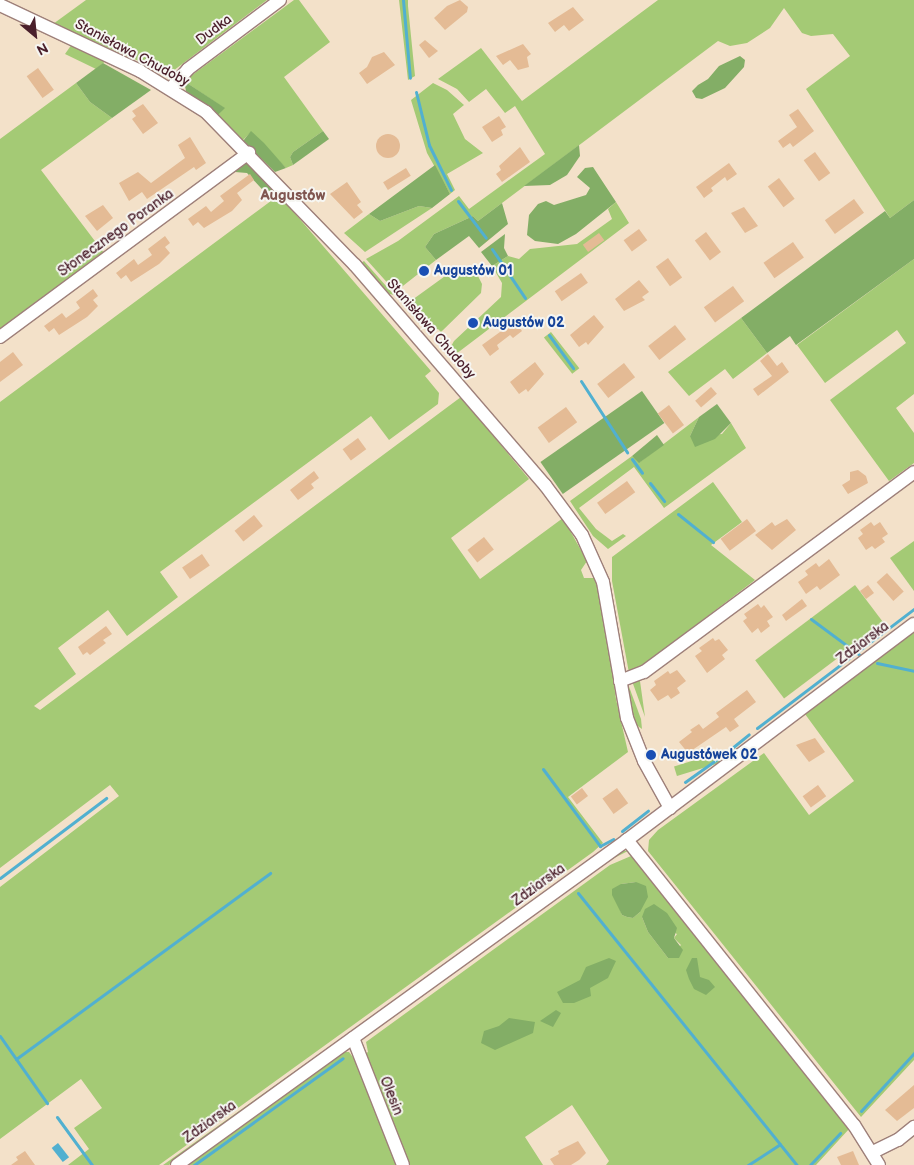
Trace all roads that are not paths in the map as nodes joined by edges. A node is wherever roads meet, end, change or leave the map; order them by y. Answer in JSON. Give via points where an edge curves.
{"nodes":[{"id":1,"x":280,"y":0,"type":"edge"},
{"id":2,"x":0,"y":5,"type":"edge"},
{"id":3,"x":171,"y":88,"type":"junction"},
{"id":4,"x":249,"y":153,"type":"junction"},
{"id":5,"x":0,"y":337,"type":"edge"},
{"id":6,"x":914,"y":472,"type":"edge"},
{"id":7,"x":914,"y":624,"type":"edge"},
{"id":8,"x":620,"y":682,"type":"junction"},
{"id":9,"x":670,"y":808,"type":"junction"},
{"id":10,"x":627,"y":840,"type":"junction"},
{"id":11,"x":353,"y":1038,"type":"junction"},
{"id":12,"x":914,"y":1127,"type":"edge"},
{"id":13,"x":873,"y":1152,"type":"junction"},
{"id":14,"x":176,"y":1165,"type":"edge"},
{"id":15,"x":403,"y":1165,"type":"edge"},
{"id":16,"x":879,"y":1165,"type":"edge"}],
"edges":[{"from":1,"to":3,"type":"street","name":"Dudka","via":[[188,69]]},
{"from":2,"to":3,"type":"street","name":"Stanisława Chudoby"},
{"from":3,"to":4,"type":"street","name":"Stanisława Chudoby","via":[[206,112]]},
{"from":4,"to":5,"type":"street","name":"Słonecznego Poranka"},
{"from":4,"to":8,"type":"street","name":"Stanisława Chudoby","via":[[362,273],[569,515],[604,582]]},
{"from":6,"to":8,"type":"street","via":[[644,672]]},
{"from":7,"to":9,"type":"street","name":"Zdziarska"},
{"from":8,"to":9,"type":"street","name":"Stanisława Chudoby","via":[[634,740]]},
{"from":9,"to":10,"type":"street","name":"Zdziarska"},
{"from":10,"to":11,"type":"street","name":"Zdziarska"},
{"from":10,"to":13,"type":"street"},
{"from":11,"to":14,"type":"street","name":"Zdziarska"},
{"from":11,"to":15,"type":"street","name":"Olesin"},
{"from":12,"to":13,"type":"street","via":[[898,1140]]},
{"from":13,"to":16,"type":"street"}]}
